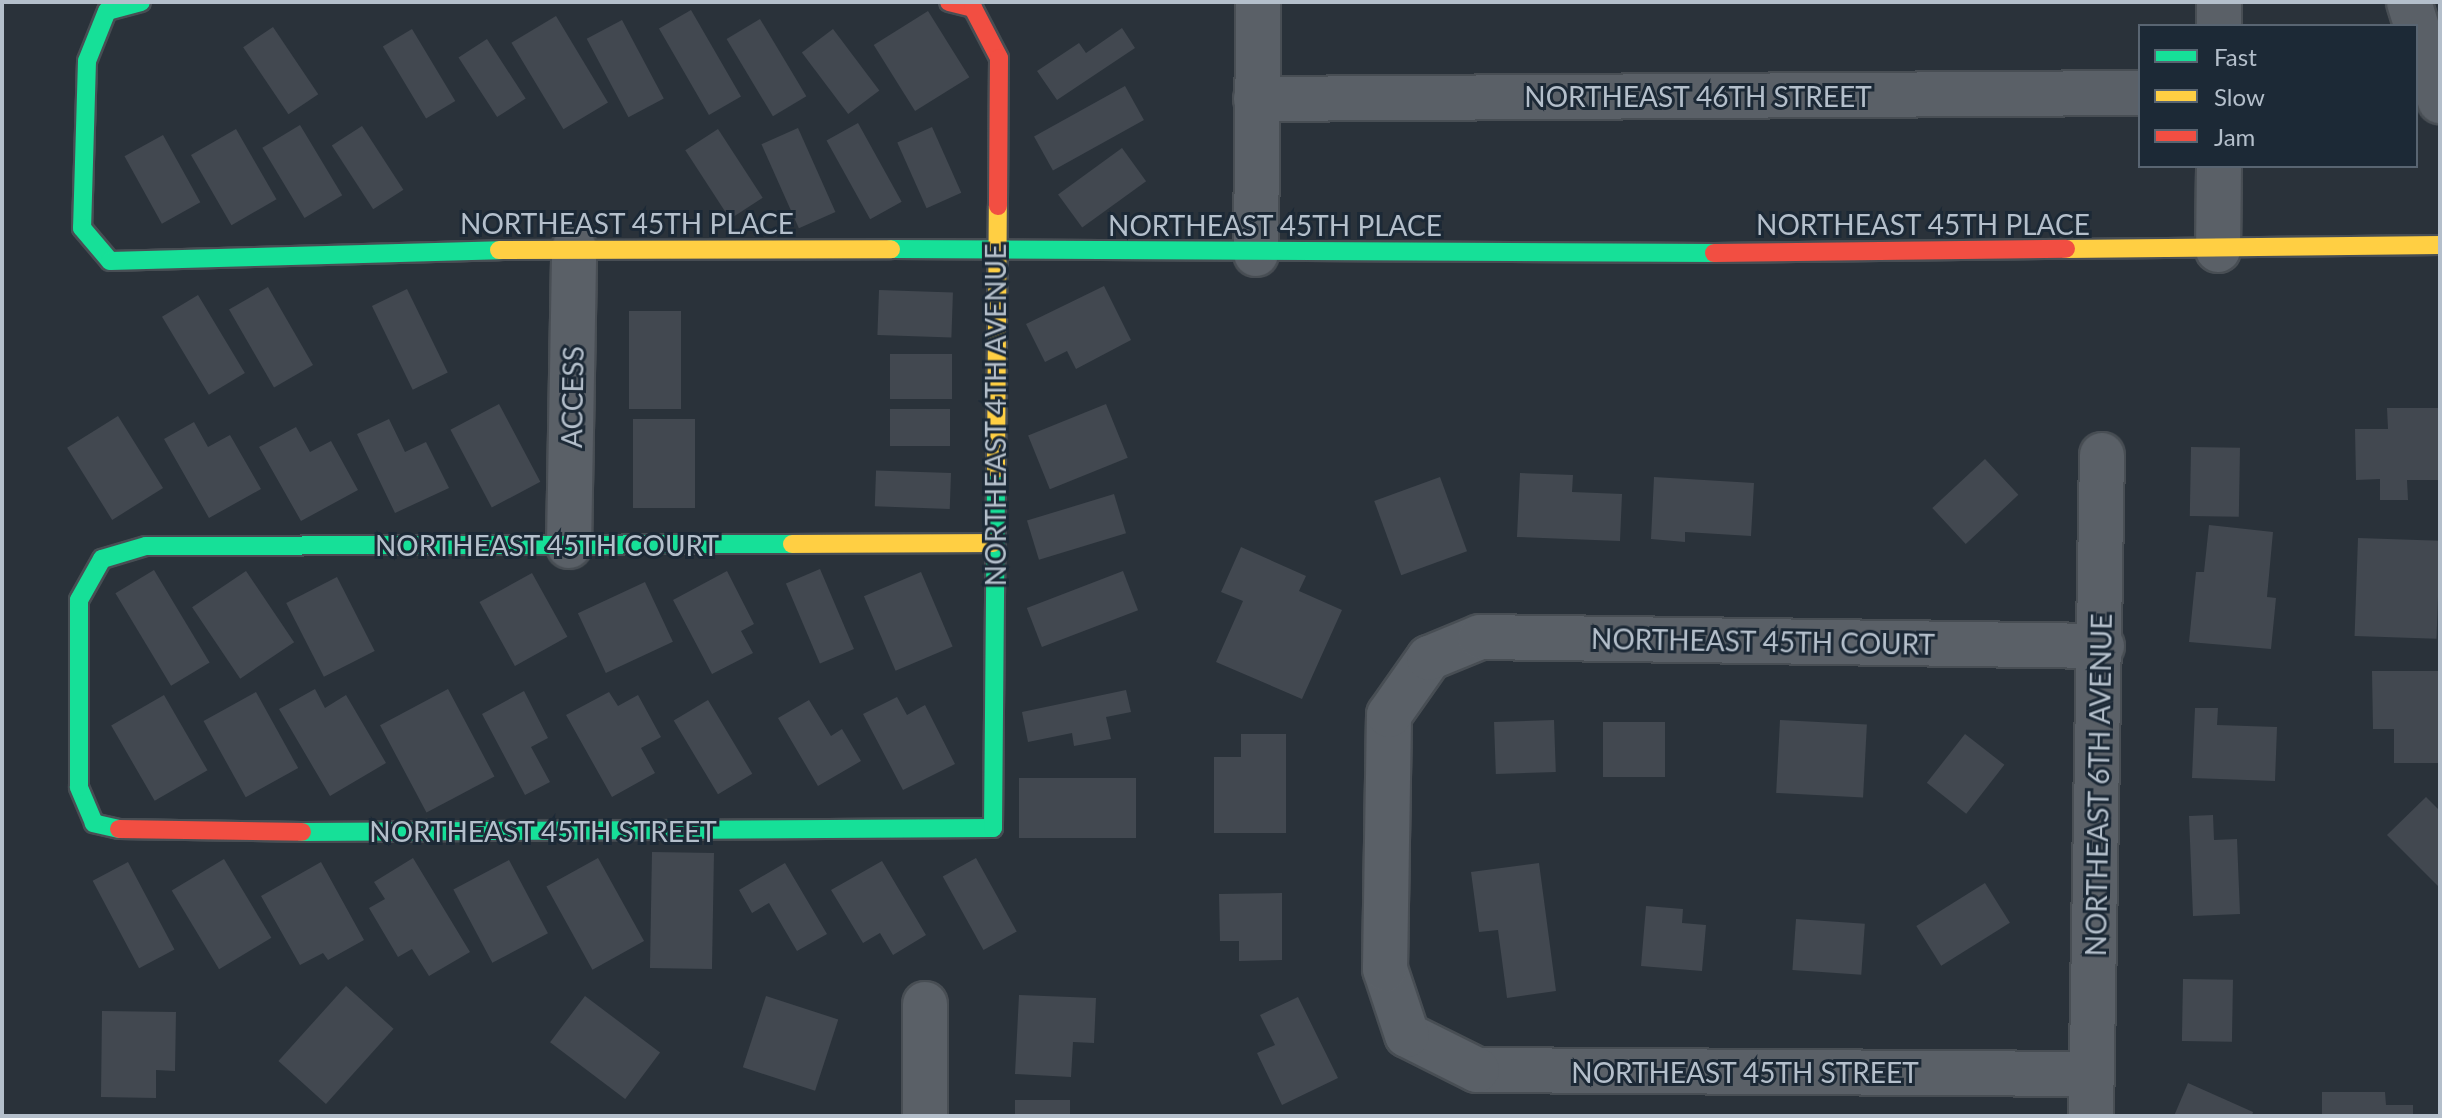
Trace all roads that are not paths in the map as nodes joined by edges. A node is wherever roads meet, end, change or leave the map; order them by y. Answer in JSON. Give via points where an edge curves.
{"nodes":[{"id":1,"x":141,"y":2,"type":"edge"},
{"id":2,"x":949,"y":2,"type":"edge"},
{"id":3,"x":1258,"y":2,"type":"edge"},
{"id":4,"x":2219,"y":2,"type":"edge"},
{"id":5,"x":2409,"y":2,"type":"edge"},
{"id":6,"x":2219,"y":24,"type":"edge"},
{"id":7,"x":2416,"y":24,"type":"edge"},
{"id":8,"x":2418,"y":31,"type":"edge"},
{"id":9,"x":2138,"y":93,"type":"edge"},
{"id":10,"x":1256,"y":99,"type":"junction"},
{"id":11,"x":2440,"y":101,"type":"edge"},
{"id":12,"x":2219,"y":168,"type":"edge"},
{"id":13,"x":2440,"y":245,"type":"edge"},
{"id":14,"x":574,"y":248,"type":"junction"},
{"id":15,"x":2218,"y":250,"type":"junction"},
{"id":16,"x":996,"y":251,"type":"junction"},
{"id":17,"x":1256,"y":254,"type":"junction"},
{"id":18,"x":2102,"y":455,"type":"dead end"},
{"id":19,"x":993,"y":543,"type":"junction"},
{"id":20,"x":569,"y":546,"type":"junction"},
{"id":21,"x":2102,"y":646,"type":"junction"},
{"id":22,"x":94,"y":823,"type":"joint"},
{"id":23,"x":993,"y":828,"type":"joint"},
{"id":24,"x":925,"y":1004,"type":"dead end"},
{"id":25,"x":1407,"y":1035,"type":"joint"},
{"id":26,"x":2091,"y":1095,"type":"edge"},
{"id":27,"x":925,"y":1116,"type":"edge"}],
"edges":[{"from":1,"to":14,"type":"street","name":"NORTHEAST 45TH PLACE","via":[[107,11],[87,61],[82,228],[110,261]]},
{"from":2,"to":16,"type":"street","name":"NORTHEAST 4TH AVENUE","via":[[973,8],[999,58]]},
{"from":3,"to":10,"type":"street"},
{"from":4,"to":6,"type":"street"},
{"from":5,"to":7,"type":"street"},
{"from":8,"to":11,"type":"street"},
{"from":9,"to":10,"type":"street","name":"NORTHEAST 46TH STREET"},
{"from":10,"to":17,"type":"street"},
{"from":12,"to":15,"type":"street"},
{"from":13,"to":15,"type":"street","name":"NORTHEAST 45TH PLACE"},
{"from":14,"to":16,"type":"street","name":"NORTHEAST 45TH PLACE"},
{"from":14,"to":20,"type":"street","name":"ACCESS"},
{"from":15,"to":17,"type":"street","name":"NORTHEAST 45TH PLACE"},
{"from":16,"to":17,"type":"street","name":"NORTHEAST 45TH PLACE"},
{"from":16,"to":19,"type":"street","name":"NORTHEAST 4TH AVENUE"},
{"from":18,"to":21,"type":"street","name":"NORTHEAST 6TH AVENUE"},
{"from":19,"to":20,"type":"street","name":"NORTHEAST 45TH COURT"},
{"from":19,"to":23,"type":"street","name":"NORTHEAST 4TH AVENUE"},
{"from":20,"to":22,"type":"street","name":"NORTHEAST 45TH COURT","via":[[146,546],[102,559],[79,600],[79,787]]},
{"from":21,"to":25,"type":"street","name":"NORTHEAST 45TH COURT","via":[[1480,637],[1429,658],[1389,715],[1385,969]]},
{"from":21,"to":26,"type":"street","name":"NORTHEAST 6TH AVENUE"},
{"from":22,"to":23,"type":"street","name":"NORTHEAST 45TH STREET","via":[[134,833]]},
{"from":24,"to":27,"type":"street"},
{"from":25,"to":26,"type":"street","name":"NORTHEAST 45TH STREET","via":[[1477,1070]]}]}
